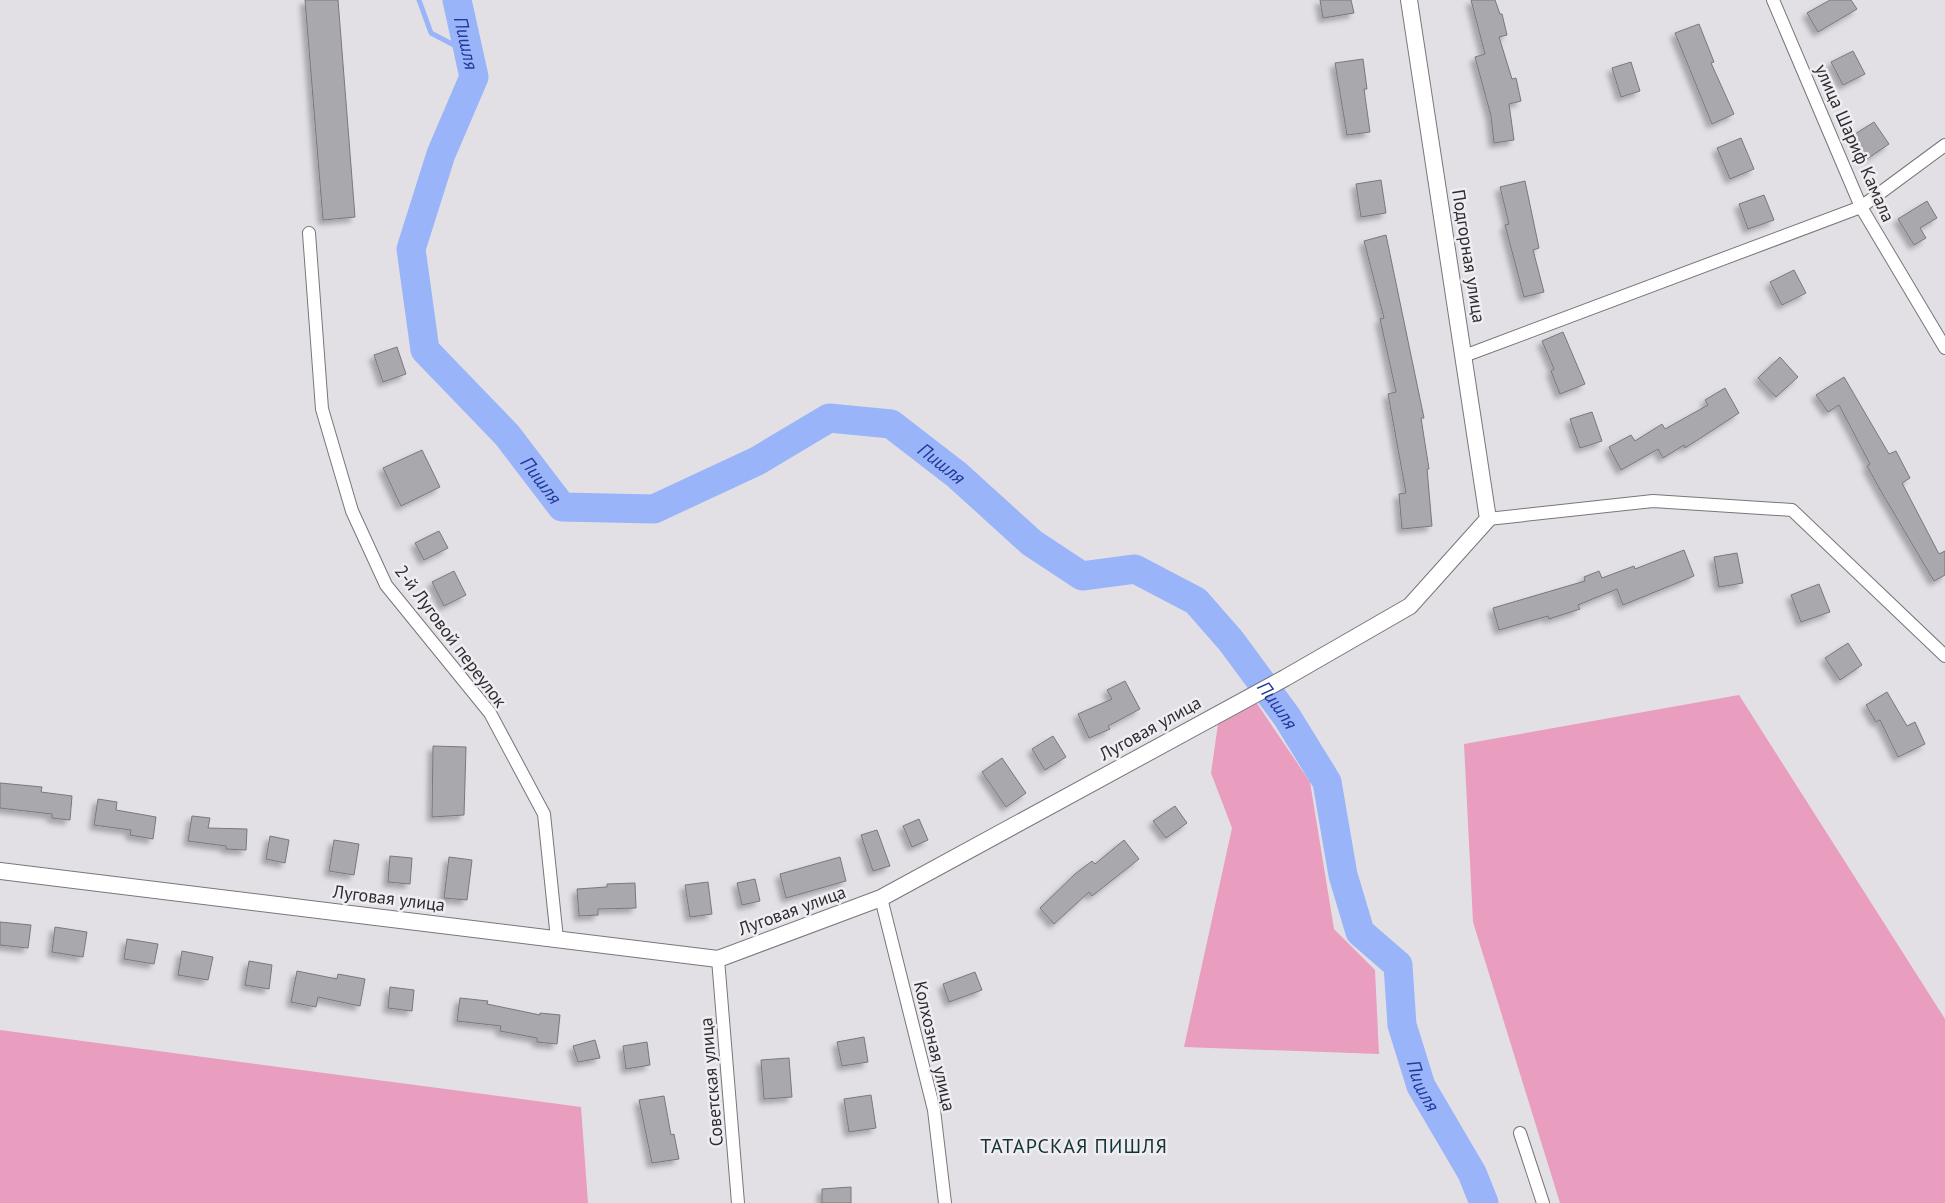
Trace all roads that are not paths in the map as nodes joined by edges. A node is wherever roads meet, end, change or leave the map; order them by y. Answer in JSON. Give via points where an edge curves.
{"nodes":[{"id":1,"x":1409,"y":0,"type":"edge"},
{"id":2,"x":1773,"y":0,"type":"edge"},
{"id":3,"x":1945,"y":145,"type":"edge"},
{"id":4,"x":1861,"y":207,"type":"junction"},
{"id":5,"x":310,"y":232,"type":"dead end"},
{"id":6,"x":1945,"y":348,"type":"edge"},
{"id":7,"x":1464,"y":356,"type":"junction"},
{"id":8,"x":1488,"y":519,"type":"junction"},
{"id":9,"x":1945,"y":656,"type":"edge"},
{"id":10,"x":0,"y":871,"type":"edge"},
{"id":11,"x":881,"y":898,"type":"junction"},
{"id":12,"x":556,"y":939,"type":"junction"},
{"id":13,"x":718,"y":959,"type":"junction"},
{"id":14,"x":1520,"y":1133,"type":"dead end"},
{"id":15,"x":738,"y":1203,"type":"edge"},
{"id":16,"x":945,"y":1203,"type":"edge"},
{"id":17,"x":1543,"y":1203,"type":"edge"}],
"edges":[{"from":1,"to":7,"type":"street","name":"Подгорная улица"},
{"from":2,"to":4,"type":"street","name":"улица Шариф Камала"},
{"from":3,"to":4,"type":"street"},
{"from":4,"to":6,"type":"street","name":"улица Шариф Камала"},
{"from":4,"to":7,"type":"street"},
{"from":5,"to":12,"type":"street","name":"2-й Луговой переулок","via":[[322,409],[352,511],[386,585],[490,714],[544,814]]},
{"from":7,"to":8,"type":"street","name":"Подгорная улица"},
{"from":8,"to":9,"type":"street","via":[[1653,501],[1792,510]]},
{"from":8,"to":11,"type":"street","name":"Луговая улица","via":[[1410,606],[1285,678]]},
{"from":10,"to":12,"type":"street","name":"Луговая улица"},
{"from":11,"to":13,"type":"street","name":"Луговая улица"},
{"from":11,"to":16,"type":"street","name":"Колхозная улица","via":[[934,1110]]},
{"from":12,"to":13,"type":"street","name":"Луговая улица"},
{"from":13,"to":15,"type":"street","name":"Советская улица"},
{"from":14,"to":17,"type":"street"}]}
